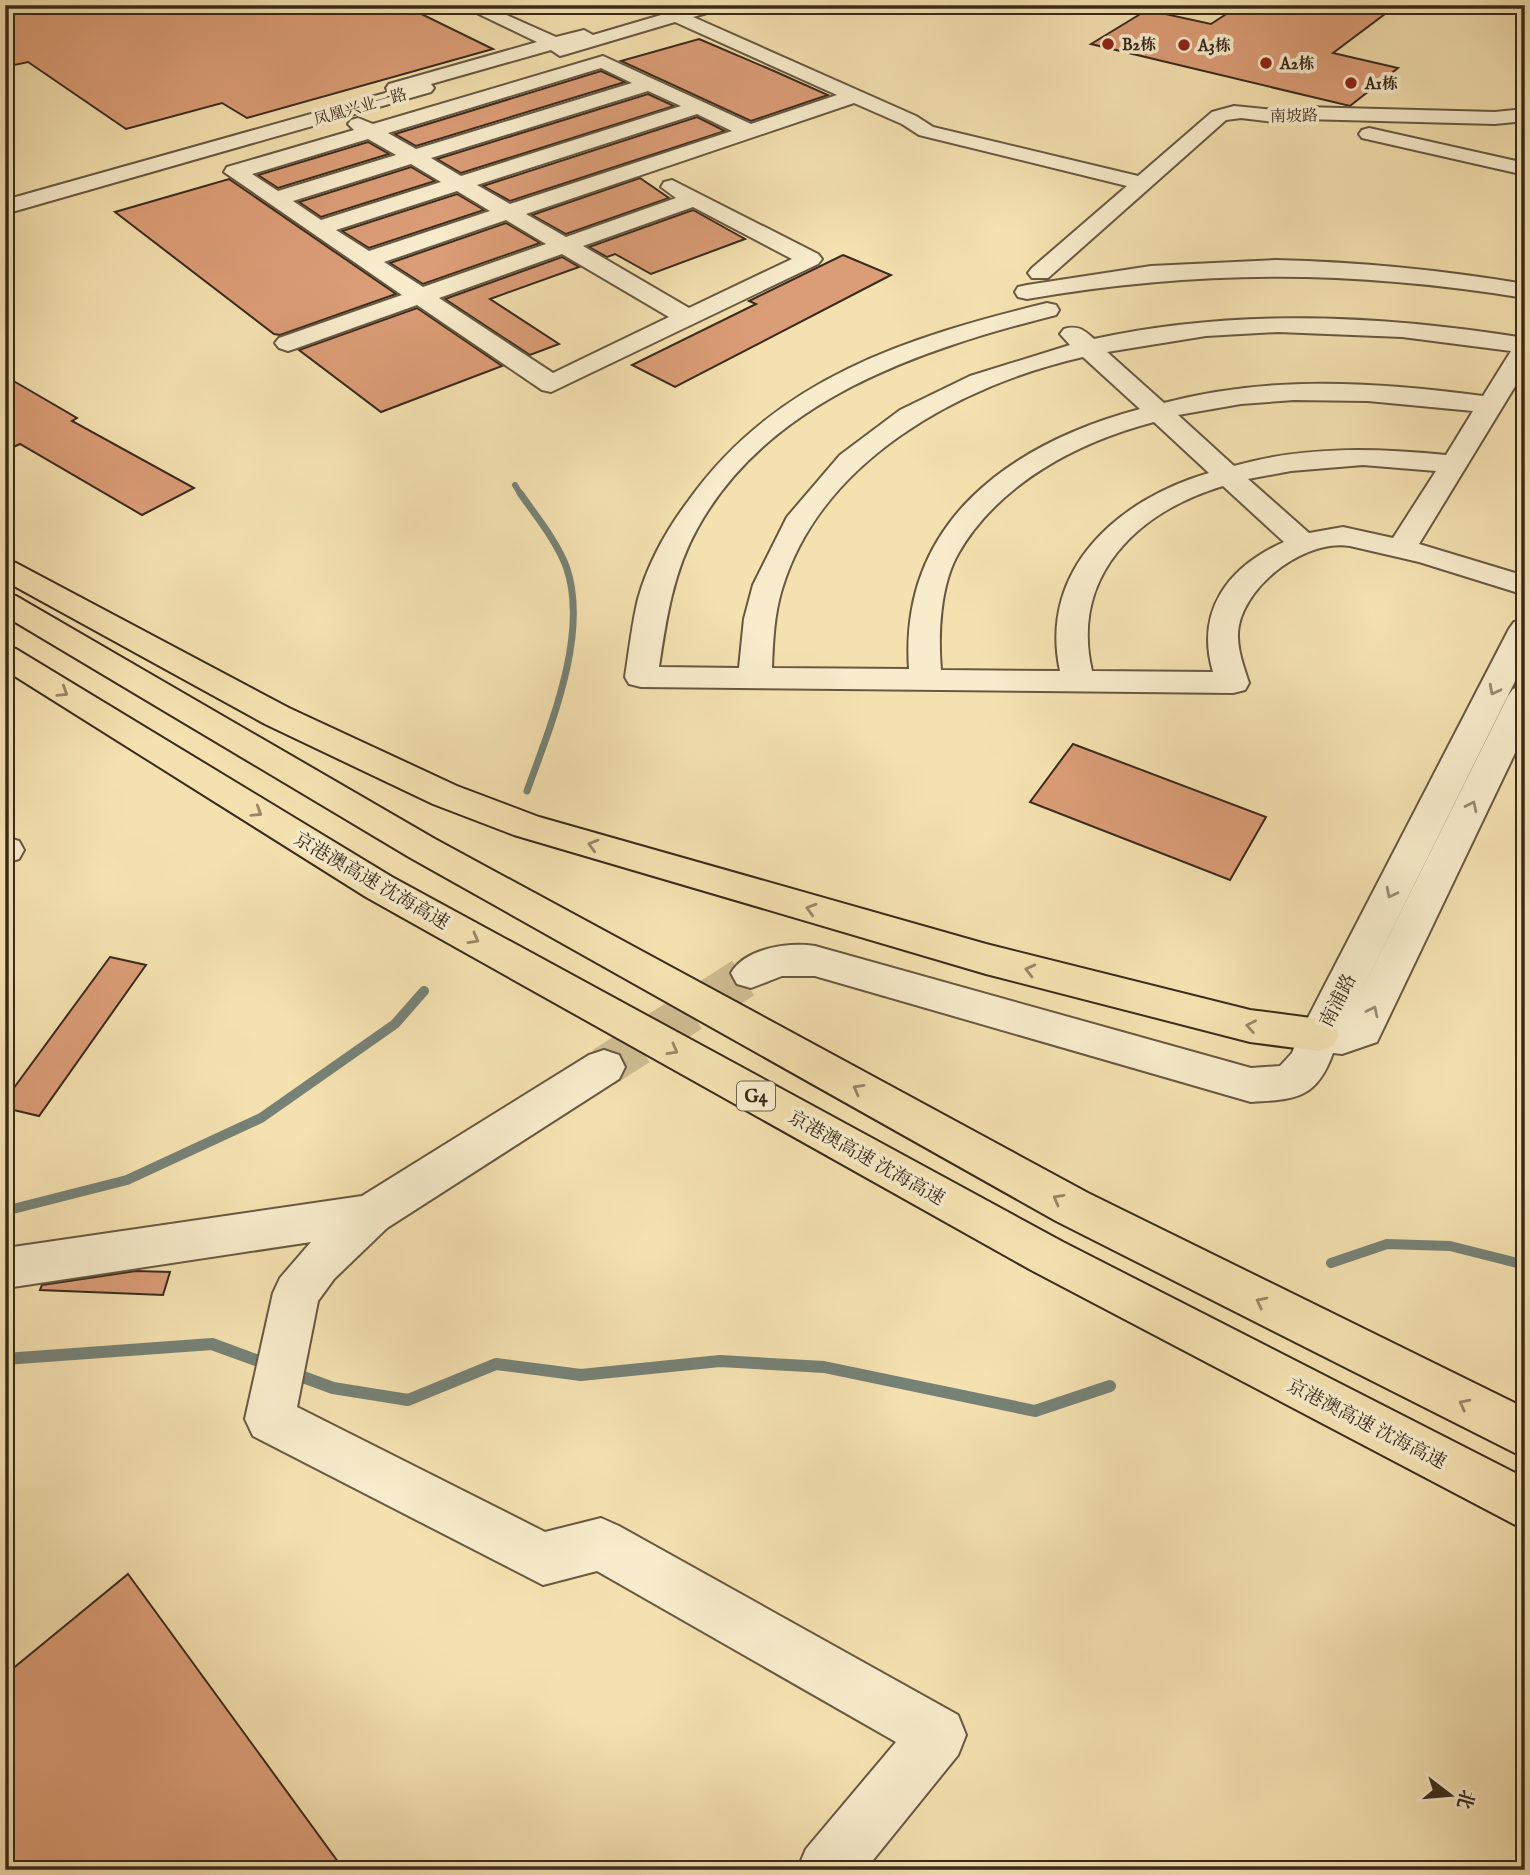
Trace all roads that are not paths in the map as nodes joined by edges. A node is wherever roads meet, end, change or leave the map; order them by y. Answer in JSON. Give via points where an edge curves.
{"nodes":[{"id":1,"x":469,"y":5,"type":"edge"},
{"id":2,"x":490,"y":5,"type":"edge"},
{"id":3,"x":715,"y":5,"type":"edge"},
{"id":4,"x":678,"y":11,"type":"edge"},
{"id":5,"x":567,"y":44,"type":"junction"},
{"id":6,"x":649,"y":84,"type":"junction"},
{"id":7,"x":495,"y":94,"type":"junction"},
{"id":8,"x":855,"y":96,"type":"junction"},
{"id":9,"x":699,"y":107,"type":"junction"},
{"id":10,"x":338,"y":113,"type":"junction"},
{"id":11,"x":1525,"y":115,"type":"edge"},
{"id":12,"x":540,"y":118,"type":"junction"},
{"id":13,"x":371,"y":131,"type":"junction"},
{"id":14,"x":749,"y":131,"type":"junction"},
{"id":15,"x":1369,"y":134,"type":"dead end"},
{"id":16,"x":588,"y":143,"type":"junction"},
{"id":17,"x":413,"y":156,"type":"junction"},
{"id":18,"x":638,"y":169,"type":"junction"},
{"id":19,"x":1525,"y":169,"type":"edge"},
{"id":20,"x":1142,"y":183,"type":"junction"},
{"id":21,"x":459,"y":184,"type":"junction"},
{"id":22,"x":5,"y":198,"type":"edge"},
{"id":23,"x":275,"y":199,"type":"junction"},
{"id":24,"x":694,"y":199,"type":"junction"},
{"id":25,"x":5,"y":207,"type":"edge"},
{"id":26,"x":508,"y":212,"type":"junction"},
{"id":27,"x":319,"y":228,"type":"junction"},
{"id":28,"x":564,"y":245,"type":"junction"},
{"id":29,"x":366,"y":260,"type":"junction"},
{"id":30,"x":1040,"y":274,"type":"dead end"},
{"id":31,"x":1525,"y":291,"type":"edge"},
{"id":32,"x":420,"y":296,"type":"junction"},
{"id":33,"x":1047,"y":310,"type":"junction"},
{"id":34,"x":688,"y":318,"type":"junction"},
{"id":35,"x":288,"y":343,"type":"dead end"},
{"id":36,"x":1087,"y":347,"type":"junction"},
{"id":37,"x":1525,"y":347,"type":"edge"},
{"id":38,"x":1490,"y":405,"type":"junction"},
{"id":39,"x":1157,"y":411,"type":"junction"},
{"id":40,"x":1454,"y":464,"type":"junction"},
{"id":41,"x":1227,"y":475,"type":"junction"},
{"id":42,"x":1304,"y":545,"type":"junction"},
{"id":43,"x":1402,"y":548,"type":"junction"},
{"id":44,"x":5,"y":569,"type":"edge"},
{"id":45,"x":1525,"y":586,"type":"edge"},
{"id":46,"x":5,"y":603,"type":"edge"},
{"id":47,"x":1525,"y":629,"type":"edge"},
{"id":48,"x":5,"y":656,"type":"edge"},
{"id":49,"x":755,"y":678,"type":"junction"},
{"id":50,"x":926,"y":680,"type":"junction"},
{"id":51,"x":1078,"y":681,"type":"junction"},
{"id":52,"x":1525,"y":696,"type":"edge"},
{"id":53,"x":751,"y":973,"type":"tunnel mouth"},
{"id":54,"x":1319,"y":1035,"type":"junction"},
{"id":55,"x":604,"y":1067,"type":"tunnel mouth"},
{"id":56,"x":371,"y":1214,"type":"junction"},
{"id":57,"x":5,"y":1264,"type":"edge"},
{"id":58,"x":1525,"y":1434,"type":"edge"},
{"id":59,"x":1525,"y":1504,"type":"edge"},
{"id":60,"x":827,"y":1870,"type":"edge"}],
"edges":[{"from":1,"to":5,"type":"street"},
{"from":2,"to":5,"type":"street"},
{"from":3,"to":4,"type":"street","name":"凤凰兴业一路"},
{"from":4,"to":5,"type":"street","name":"凤凰兴业一路"},
{"from":4,"to":8,"type":"street"},
{"from":5,"to":10,"type":"street","name":"凤凰兴业一路"},
{"from":5,"to":22,"type":"street","name":"凤凰兴业一路"},
{"from":6,"to":7,"type":"street","via":[[603,62]]},
{"from":6,"to":9,"type":"street"},
{"from":6,"to":12,"type":"street"},
{"from":7,"to":12,"type":"street"},
{"from":7,"to":13,"type":"street"},
{"from":8,"to":14,"type":"street"},
{"from":8,"to":20,"type":"street","via":[[926,131]]},
{"from":9,"to":14,"type":"street"},
{"from":9,"to":16,"type":"street"},
{"from":10,"to":13,"type":"street"},
{"from":10,"to":25,"type":"street","name":"凤凰兴业一路"},
{"from":11,"to":20,"type":"street","name":"南坡路","via":[[1276,116],[1230,111]]},
{"from":12,"to":16,"type":"street"},
{"from":12,"to":17,"type":"street"},
{"from":13,"to":17,"type":"street"},
{"from":13,"to":23,"type":"street","via":[[235,172]]},
{"from":14,"to":18,"type":"street"},
{"from":15,"to":19,"type":"street"},
{"from":16,"to":18,"type":"street"},
{"from":16,"to":21,"type":"street"},
{"from":17,"to":21,"type":"street"},
{"from":17,"to":23,"type":"street"},
{"from":18,"to":24,"type":"street"},
{"from":18,"to":26,"type":"street"},
{"from":20,"to":30,"type":"street","name":"南坡路"},
{"from":21,"to":26,"type":"street"},
{"from":21,"to":27,"type":"street"},
{"from":23,"to":27,"type":"street"},
{"from":24,"to":28,"type":"street"},
{"from":24,"to":34,"type":"street","via":[[810,259]]},
{"from":26,"to":28,"type":"street"},
{"from":26,"to":29,"type":"street"},
{"from":27,"to":29,"type":"street"},
{"from":28,"to":32,"type":"street"},
{"from":28,"to":34,"type":"street"},
{"from":29,"to":32,"type":"street"},
{"from":31,"to":33,"type":"street","via":[[1370,271],[1235,267],[1108,278],[1027,292]]},
{"from":32,"to":34,"type":"street","via":[[551,384]]},
{"from":32,"to":35,"type":"street"},
{"from":33,"to":36,"type":"street"},
{"from":33,"to":49,"type":"street","via":[[942,338],[848,377],[766,431],[701,498],[657,580],[641,677]]},
{"from":36,"to":37,"type":"street","via":[[1174,332],[1278,325],[1400,329]]},
{"from":36,"to":39,"type":"street"},
{"from":36,"to":49,"type":"street","via":[[989,378],[928,406],[875,441],[829,482],[793,530],[768,584],[760,614]]},
{"from":37,"to":38,"type":"street"},
{"from":38,"to":39,"type":"street","via":[[1389,393],[1303,392],[1245,396]]},
{"from":38,"to":40,"type":"street"},
{"from":39,"to":41,"type":"street"},
{"from":39,"to":50,"type":"street","via":[[1047,454],[990,495],[967,520],[948,547],[925,609]]},
{"from":40,"to":41,"type":"street","via":[[1334,458]]},
{"from":40,"to":43,"type":"street"},
{"from":41,"to":42,"type":"street"},
{"from":41,"to":51,"type":"street","via":[[1144,511],[1112,537],[1089,568],[1075,602],[1071,640]]},
{"from":42,"to":43,"type":"street","via":[[1341,536]]},
{"from":42,"to":51,"type":"street","via":[[1273,559],[1249,578],[1232,600],[1223,625],[1223,653],[1233,683]]},
{"from":43,"to":45,"type":"street"},
{"from":54,"to":44,"type":"highway","one_way":true,"via":[[1250,1026],[986,959],[527,825],[445,795],[277,716]]},
{"from":58,"to":46,"type":"highway","one_way":true,"via":[[1059,1200],[422,848]]},
{"from":47,"to":54,"type":"street","name":"南浦路","one_way":true},
{"from":48,"to":59,"type":"highway","name":"京港澳高速 沈海高速","number":"G4","one_way":true,"via":[[391,894],[1047,1256]]},
{"from":49,"to":50,"type":"street"},
{"from":50,"to":51,"type":"street"},
{"from":54,"to":52,"type":"street","name":"南浦路","one_way":true,"via":[[1342,1038],[1363,1031]]},
{"from":53,"to":54,"type":"street","via":[[795,957],[815,961],[1251,1085],[1291,1082],[1309,1062]]},
{"from":55,"to":56,"type":"street"},
{"from":56,"to":57,"type":"street","via":[[13,1267]]},
{"from":56,"to":60,"type":"street","via":[[296,1293],[270,1419],[542,1559],[601,1544],[938,1735]]}]}
